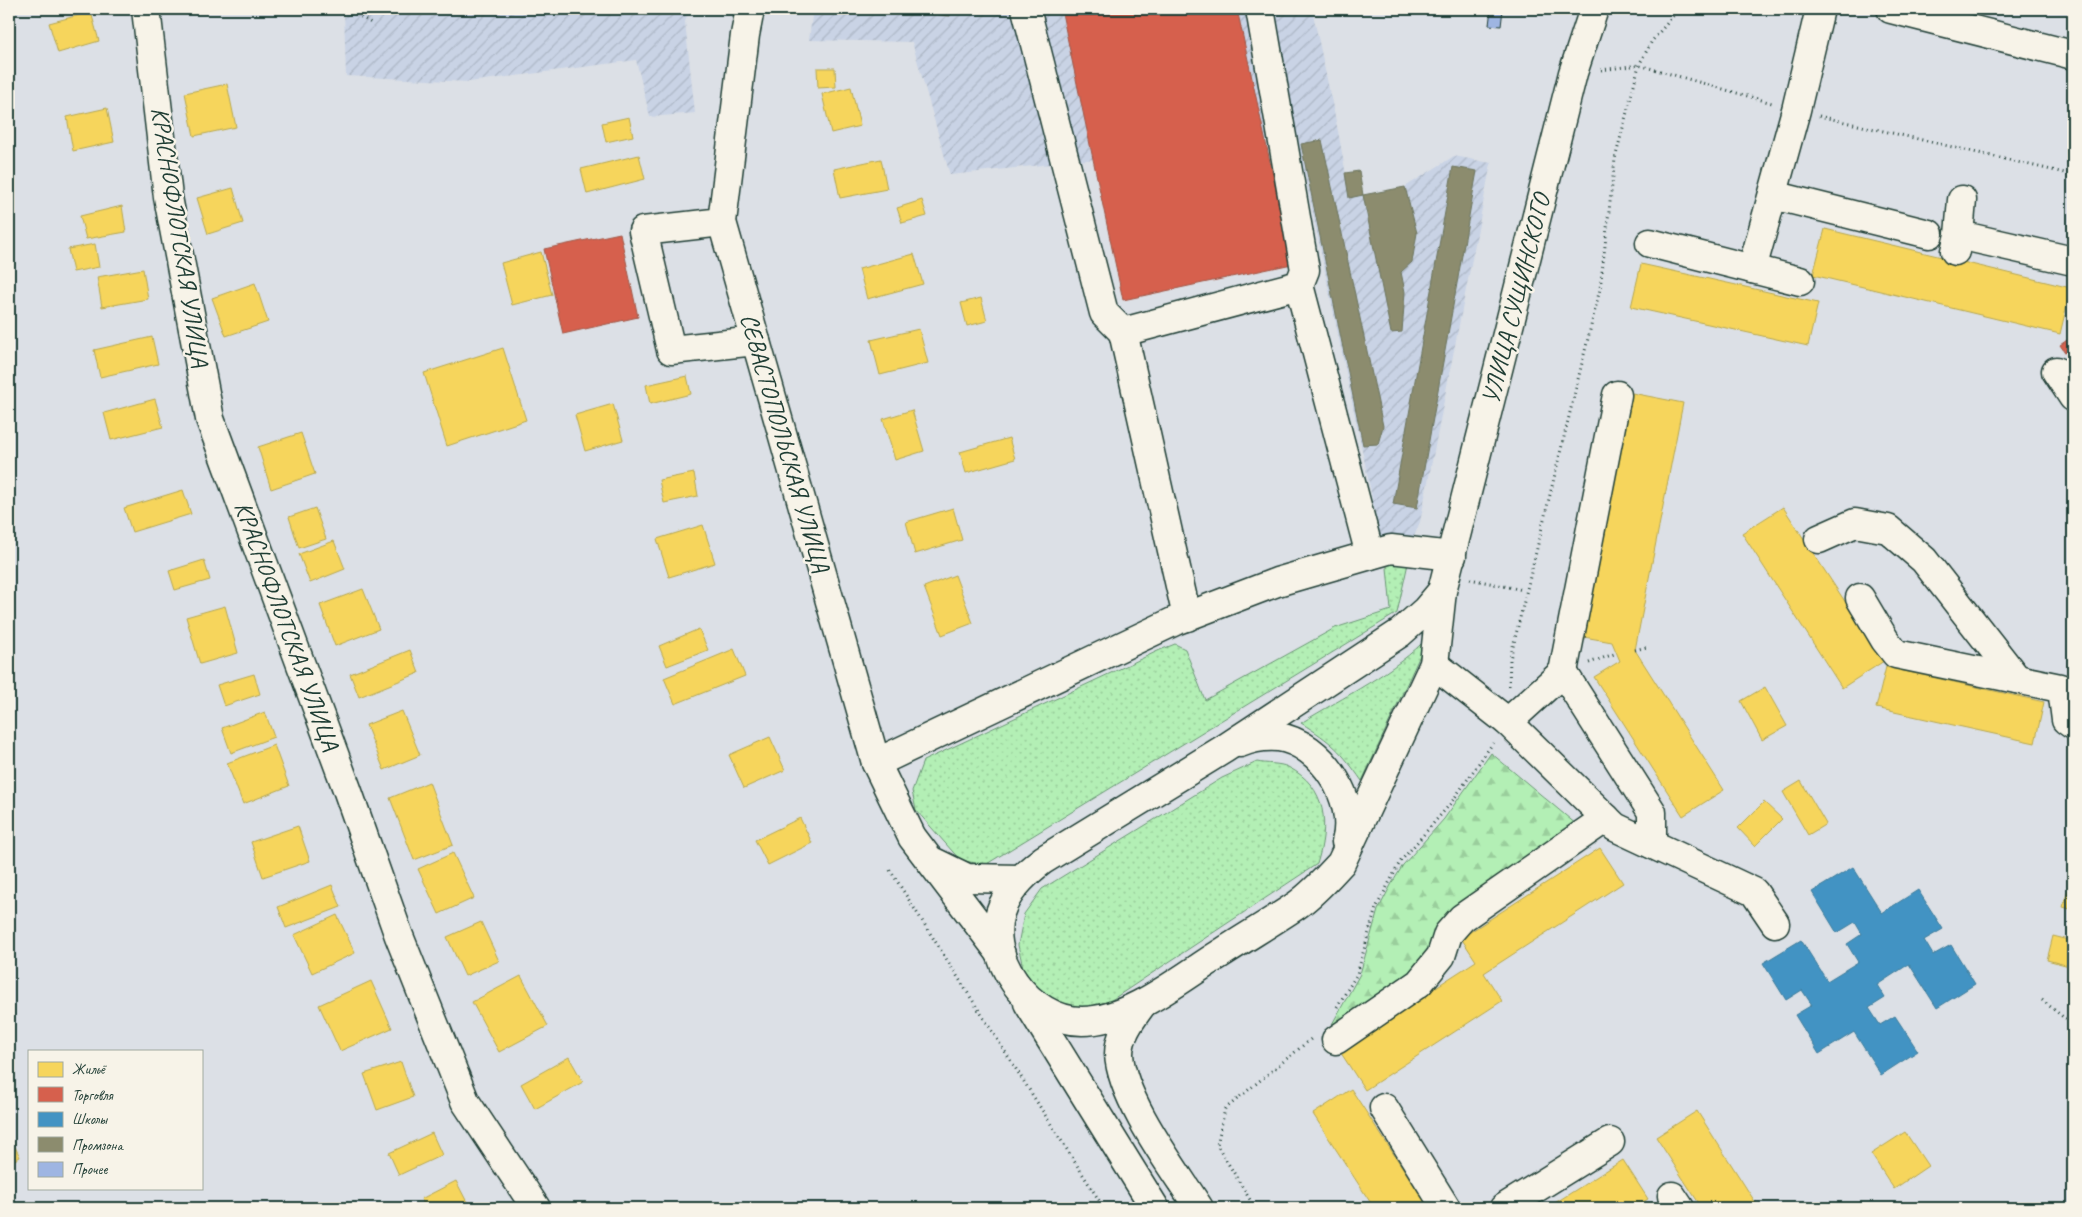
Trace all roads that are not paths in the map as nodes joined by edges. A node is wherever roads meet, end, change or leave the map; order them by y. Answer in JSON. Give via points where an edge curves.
{"nodes":[{"id":1,"x":146,"y":9,"type":"edge"},
{"id":2,"x":750,"y":9,"type":"edge"},
{"id":3,"x":1026,"y":9,"type":"edge"},
{"id":4,"x":1260,"y":9,"type":"edge"},
{"id":5,"x":1594,"y":9,"type":"edge"},
{"id":6,"x":1820,"y":9,"type":"edge"},
{"id":7,"x":1891,"y":9,"type":"edge"},
{"id":8,"x":2073,"y":55,"type":"edge"},
{"id":9,"x":1773,"y":195,"type":"junction"},
{"id":10,"x":1962,"y":200,"type":"dead end"},
{"id":11,"x":722,"y":222,"type":"junction"},
{"id":12,"x":1929,"y":234,"type":"dead end"},
{"id":13,"x":1650,"y":243,"type":"dead end"},
{"id":14,"x":2073,"y":261,"type":"edge"},
{"id":15,"x":1752,"y":269,"type":"junction"},
{"id":16,"x":1800,"y":281,"type":"dead end"},
{"id":17,"x":1299,"y":285,"type":"junction"},
{"id":18,"x":1123,"y":332,"type":"junction"},
{"id":19,"x":756,"y":341,"type":"junction"},
{"id":20,"x":2056,"y":371,"type":"dead end"},
{"id":21,"x":1617,"y":395,"type":"dead end"},
{"id":22,"x":2073,"y":397,"type":"edge"},
{"id":23,"x":1819,"y":539,"type":"dead end"},
{"id":24,"x":1370,"y":555,"type":"junction"},
{"id":25,"x":1452,"y":556,"type":"junction"},
{"id":26,"x":1442,"y":591,"type":"junction"},
{"id":27,"x":1860,"y":598,"type":"dead end"},
{"id":28,"x":1187,"y":617,"type":"junction"},
{"id":29,"x":1434,"y":664,"type":"junction"},
{"id":30,"x":1563,"y":672,"type":"junction"},
{"id":31,"x":2018,"y":678,"type":"junction"},
{"id":32,"x":2068,"y":693,"type":"edge"},
{"id":33,"x":1508,"y":722,"type":"junction"},
{"id":34,"x":2073,"y":725,"type":"edge"},
{"id":35,"x":1224,"y":749,"type":"junction"},
{"id":36,"x":876,"y":763,"type":"junction"},
{"id":37,"x":1606,"y":818,"type":"junction"},
{"id":38,"x":1652,"y":844,"type":"junction"},
{"id":39,"x":930,"y":861,"type":"junction"},
{"id":40,"x":1341,"y":863,"type":"junction"},
{"id":41,"x":1020,"y":879,"type":"junction"},
{"id":42,"x":1775,"y":923,"type":"dead end"},
{"id":43,"x":1001,"y":954,"type":"junction"},
{"id":44,"x":1022,"y":993,"type":"junction"},
{"id":45,"x":1143,"y":1003,"type":"junction"},
{"id":46,"x":1327,"y":1030,"type":"road end"},
{"id":47,"x":1384,"y":1108,"type":"dead end"},
{"id":48,"x":1610,"y":1142,"type":"dead end"},
{"id":49,"x":536,"y":1208,"type":"edge"},
{"id":50,"x":1155,"y":1208,"type":"edge"},
{"id":51,"x":1199,"y":1208,"type":"edge"},
{"id":52,"x":1446,"y":1208,"type":"edge"},
{"id":53,"x":1504,"y":1208,"type":"edge"}],
"edges":[{"from":1,"to":49,"type":"street","name":"КРАСНОФЛОТСКАЯ УЛИЦА","via":[[168,197],[210,419],[348,789],[399,936],[465,1101]]},
{"from":2,"to":11,"type":"street","name":"СЕВАСТОПОЛЬСКАЯ УЛИЦА"},
{"from":3,"to":18,"type":"street","via":[[1104,313]]},
{"from":4,"to":17,"type":"street","via":[[1305,270]]},
{"from":5,"to":25,"type":"street","name":"УЛИЦА СУЩИНСКОГО","via":[[1573,73]]},
{"from":6,"to":9,"type":"street"},
{"from":7,"to":8,"type":"street"},
{"from":9,"to":12,"type":"street"},
{"from":9,"to":15,"type":"street"},
{"from":10,"to":14,"type":"street","via":[[1957,243]]},
{"from":11,"to":19,"type":"street","name":"СЕВАСТОПОЛЬСКАЯ УЛИЦА"},
{"from":11,"to":19,"type":"street","via":[[643,231],[670,350]]},
{"from":13,"to":15,"type":"street"},
{"from":15,"to":16,"type":"street"},
{"from":17,"to":18,"type":"street"},
{"from":17,"to":24,"type":"street"},
{"from":18,"to":28,"type":"street"},
{"from":19,"to":36,"type":"street","name":"СЕВАСТОПОЛЬСКАЯ УЛИЦА"},
{"from":20,"to":22,"type":"street"},
{"from":21,"to":30,"type":"street"},
{"from":23,"to":31,"type":"street","via":[[1855,524],[1888,529],[1924,560]]},
{"from":24,"to":25,"type":"street","via":[[1391,549]]},
{"from":24,"to":28,"type":"street","via":[[1277,582]]},
{"from":25,"to":26,"type":"street","name":"УЛИЦА СУЩИНСКОГО"},
{"from":26,"to":29,"type":"street"},
{"from":26,"to":35,"type":"street","via":[[1400,633]]},
{"from":27,"to":31,"type":"street","via":[[1884,640],[1896,654]]},
{"from":28,"to":36,"type":"street"},
{"from":29,"to":33,"type":"street"},
{"from":29,"to":40,"type":"street"},
{"from":30,"to":33,"type":"street"},
{"from":30,"to":38,"type":"street","via":[[1652,812]]},
{"from":31,"to":32,"type":"street"},
{"from":32,"to":34,"type":"street","via":[[2066,720]]},
{"from":33,"to":37,"type":"street"},
{"from":35,"to":40,"type":"street","via":[[1254,738],[1279,737],[1303,747],[1324,763],[1339,784],[1347,809],[1347,838]]},
{"from":35,"to":41,"type":"street","via":[[1042,860]]},
{"from":36,"to":39,"type":"street","name":"СЕВАСТОПОЛЬСКАЯ УЛИЦА","via":[[912,837]]},
{"from":37,"to":38,"type":"street","via":[[1615,827]]},
{"from":37,"to":46,"type":"street","via":[[1462,918],[1448,934],[1441,956],[1419,983]]},
{"from":38,"to":42,"type":"street","via":[[1754,892]]},
{"from":39,"to":41,"type":"street","via":[[967,878]]},
{"from":39,"to":43,"type":"street","name":"СЕВАСТОПОЛЬСКАЯ УЛИЦА"},
{"from":40,"to":45,"type":"street","via":[[1298,904]]},
{"from":41,"to":43,"type":"street","via":[[1003,906],[998,931]]},
{"from":43,"to":44,"type":"street","via":[[1010,976]]},
{"from":44,"to":45,"type":"street","via":[[1040,1009],[1061,1019],[1083,1021],[1111,1018]]},
{"from":44,"to":50,"type":"street"},
{"from":45,"to":51,"type":"street","via":[[1126,1027],[1119,1052],[1124,1081],[1144,1121]]},
{"from":47,"to":52,"type":"street"},
{"from":48,"to":53,"type":"street"}]}
